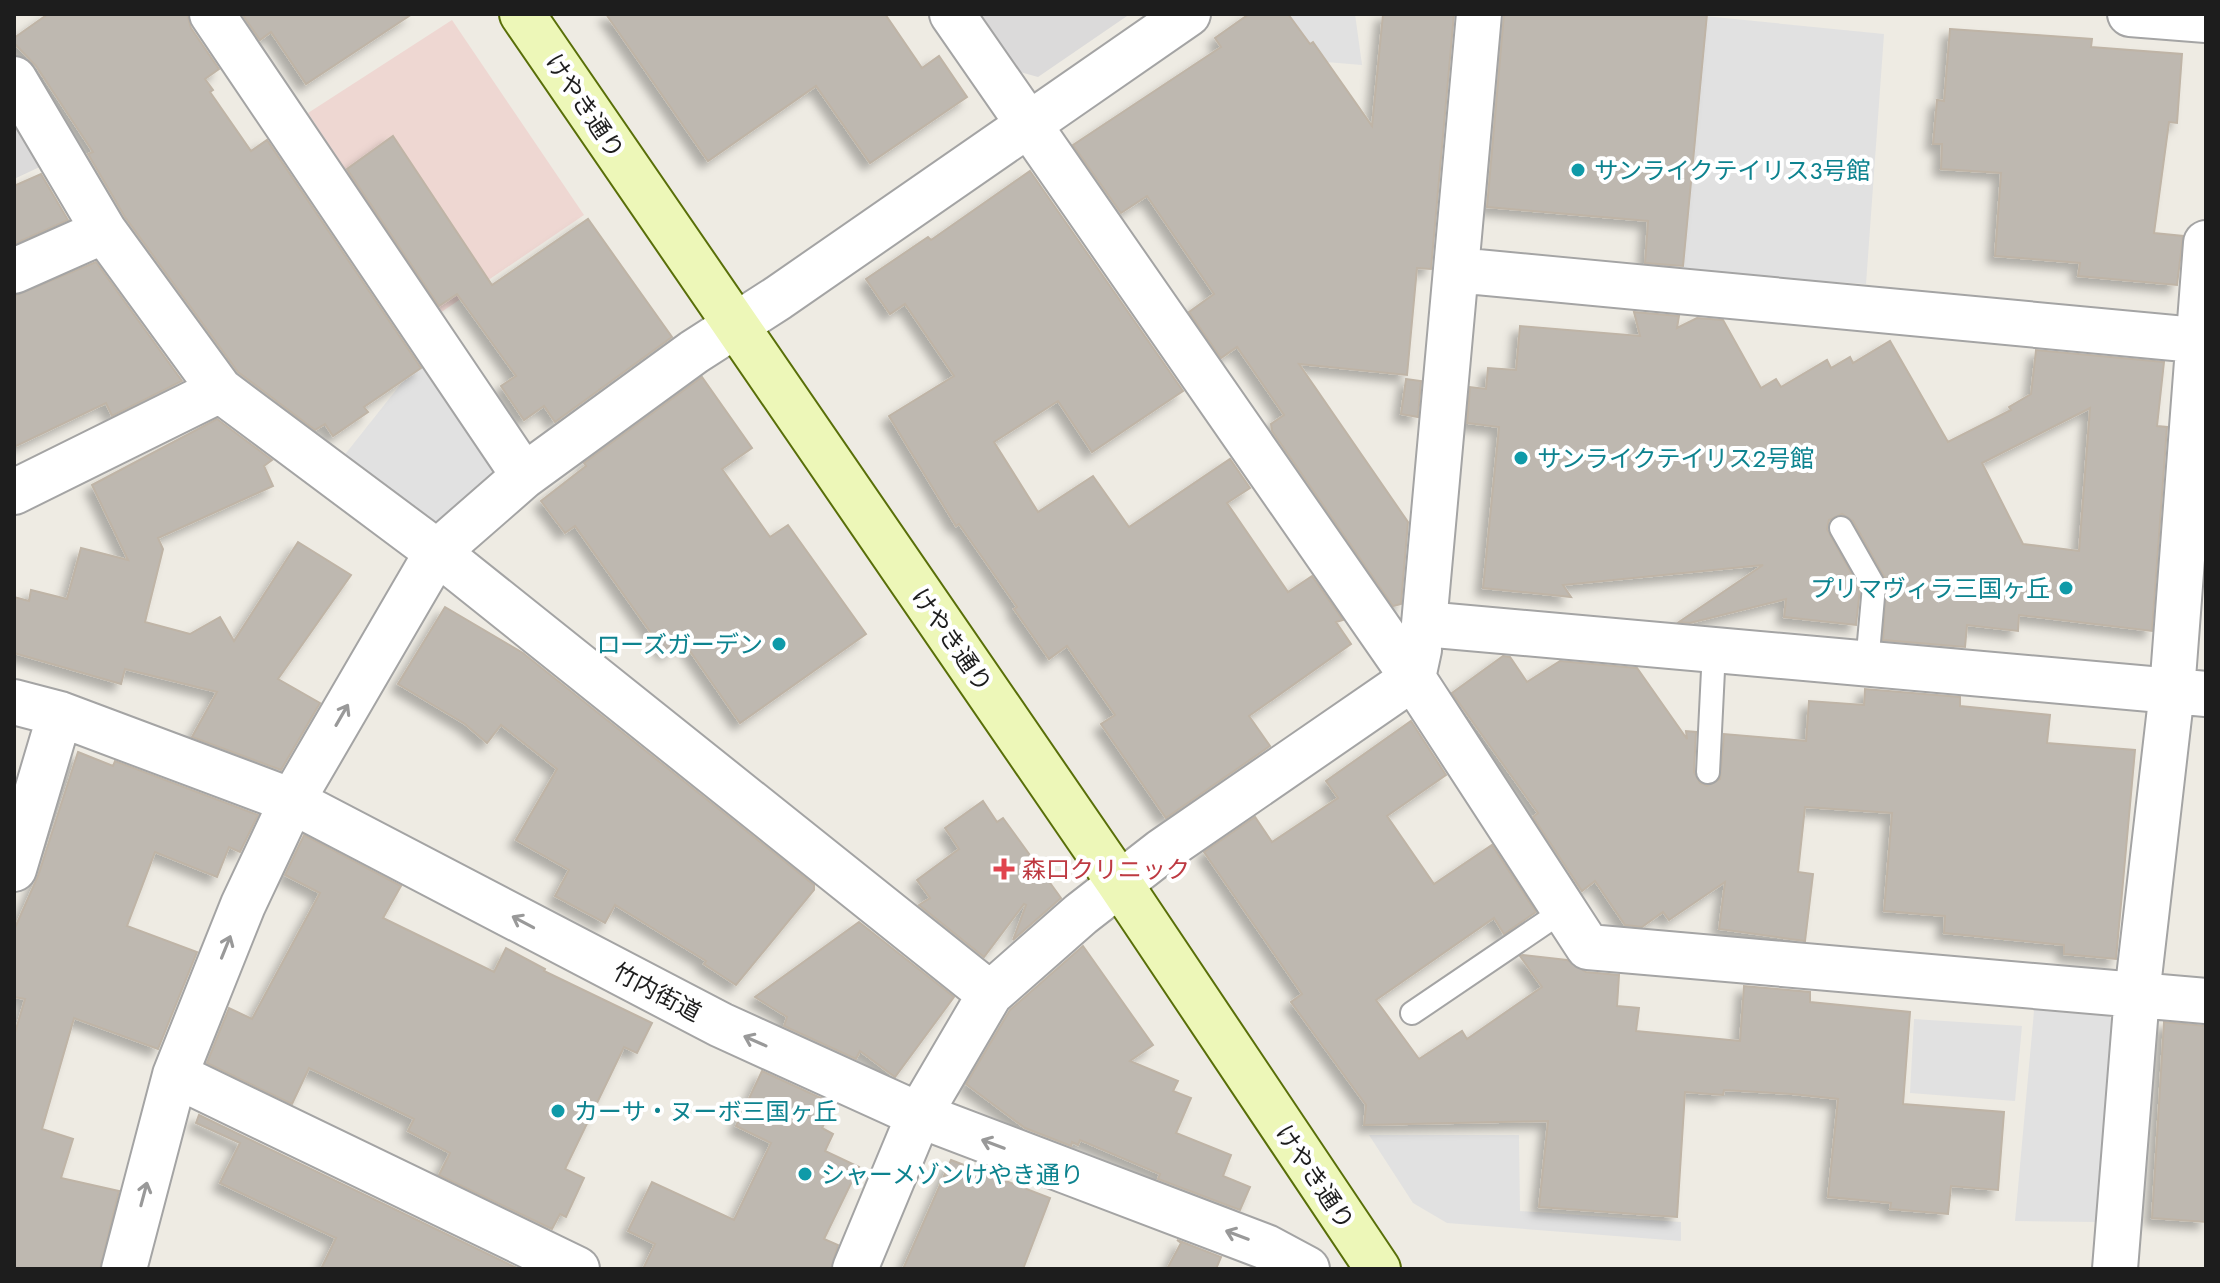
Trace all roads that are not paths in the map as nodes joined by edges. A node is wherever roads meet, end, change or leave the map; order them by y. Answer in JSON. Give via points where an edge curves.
{"nodes":[{"id":1,"x":212,"y":14,"type":"edge"},
{"id":2,"x":522,"y":14,"type":"edge"},
{"id":3,"x":952,"y":14,"type":"edge"},
{"id":4,"x":1188,"y":14,"type":"edge"},
{"id":5,"x":1479,"y":14,"type":"edge"},
{"id":6,"x":2130,"y":14,"type":"edge"},
{"id":7,"x":2206,"y":20,"type":"edge"},
{"id":8,"x":14,"y":79,"type":"edge"},
{"id":9,"x":1029,"y":126,"type":"junction"},
{"id":10,"x":104,"y":231,"type":"junction"},
{"id":11,"x":2206,"y":243,"type":"edge"},
{"id":12,"x":1456,"y":270,"type":"junction"},
{"id":13,"x":14,"y":271,"type":"edge"},
{"id":14,"x":735,"y":325,"type":"junction"},
{"id":15,"x":2202,"y":341,"type":"edge"},
{"id":16,"x":220,"y":390,"type":"junction"},
{"id":17,"x":524,"y":476,"type":"junction"},
{"id":18,"x":14,"y":492,"type":"edge"},
{"id":19,"x":1841,"y":528,"type":"dead end"},
{"id":20,"x":437,"y":552,"type":"junction"},
{"id":21,"x":1424,"y":624,"type":"junction"},
{"id":22,"x":1714,"y":650,"type":"junction"},
{"id":23,"x":1867,"y":664,"type":"junction"},
{"id":24,"x":1413,"y":678,"type":"junction"},
{"id":25,"x":2189,"y":693,"type":"edge"},
{"id":26,"x":14,"y":702,"type":"edge"},
{"id":27,"x":60,"y":714,"type":"junction"},
{"id":28,"x":1708,"y":772,"type":"dead end"},
{"id":29,"x":292,"y":801,"type":"junction"},
{"id":30,"x":14,"y":869,"type":"edge"},
{"id":31,"x":1120,"y":884,"type":"junction"},
{"id":32,"x":1564,"y":910,"type":"junction"},
{"id":33,"x":990,"y":994,"type":"junction"},
{"id":34,"x":2137,"y":995,"type":"junction"},
{"id":35,"x":2206,"y":1001,"type":"edge"},
{"id":36,"x":1412,"y":1013,"type":"dead end"},
{"id":37,"x":175,"y":1075,"type":"junction"},
{"id":38,"x":919,"y":1115,"type":"junction"},
{"id":39,"x":124,"y":1269,"type":"edge"},
{"id":40,"x":577,"y":1269,"type":"edge"},
{"id":41,"x":855,"y":1269,"type":"edge"},
{"id":42,"x":1307,"y":1269,"type":"edge"},
{"id":43,"x":1378,"y":1269,"type":"edge"},
{"id":44,"x":2115,"y":1269,"type":"edge"}],
"edges":[{"from":1,"to":17,"type":"street"},
{"from":2,"to":14,"type":"street","name":"けやき通り"},
{"from":3,"to":9,"type":"street"},
{"from":4,"to":9,"type":"street"},
{"from":5,"to":12,"type":"street"},
{"from":6,"to":7,"type":"street"},
{"from":8,"to":10,"type":"street"},
{"from":9,"to":14,"type":"street"},
{"from":9,"to":24,"type":"street"},
{"from":10,"to":13,"type":"street"},
{"from":10,"to":16,"type":"street"},
{"from":11,"to":15,"type":"street"},
{"from":12,"to":15,"type":"street"},
{"from":12,"to":21,"type":"street"},
{"from":14,"to":17,"type":"street"},
{"from":14,"to":31,"type":"street","name":"けやき通り"},
{"from":15,"to":25,"type":"street"},
{"from":16,"to":18,"type":"street"},
{"from":16,"to":20,"type":"street"},
{"from":17,"to":20,"type":"street"},
{"from":19,"to":23,"type":"lane","via":[[1874,586]]},
{"from":29,"to":20,"type":"street","one_way":true},
{"from":20,"to":33,"type":"street"},
{"from":21,"to":22,"type":"street"},
{"from":21,"to":24,"type":"street"},
{"from":22,"to":23,"type":"street"},
{"from":22,"to":28,"type":"lane"},
{"from":23,"to":25,"type":"street"},
{"from":24,"to":31,"type":"street"},
{"from":24,"to":32,"type":"street"},
{"from":25,"to":34,"type":"street"},
{"from":26,"to":27,"type":"street","name":"竹内街道"},
{"from":27,"to":29,"type":"street","name":"竹内街道"},
{"from":27,"to":30,"type":"street"},
{"from":37,"to":29,"type":"street","one_way":true,"via":[[243,905]]},
{"from":38,"to":29,"type":"street","name":"竹内街道","one_way":true,"via":[[721,1025]]},
{"from":31,"to":33,"type":"street"},
{"from":31,"to":43,"type":"street","name":"けやき通り"},
{"from":32,"to":34,"type":"street","via":[[1588,947]]},
{"from":32,"to":36,"type":"lane"},
{"from":33,"to":38,"type":"street"},
{"from":34,"to":35,"type":"street"},
{"from":34,"to":44,"type":"street"},
{"from":39,"to":37,"type":"street","one_way":true},
{"from":37,"to":40,"type":"street"},
{"from":38,"to":41,"type":"street"},
{"from":42,"to":38,"type":"street","name":"竹内街道","one_way":true,"via":[[1266,1247]]}]}
